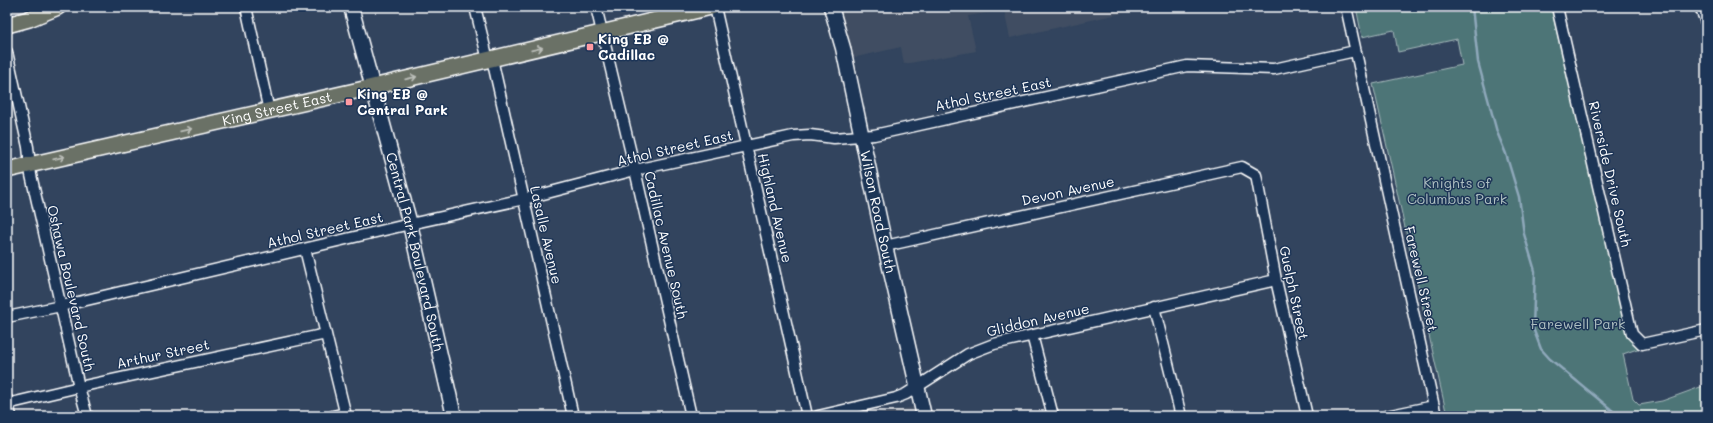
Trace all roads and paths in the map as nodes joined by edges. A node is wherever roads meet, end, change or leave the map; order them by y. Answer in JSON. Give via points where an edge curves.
{"nodes":[{"id":1,"x":58,"y":7,"type":"edge"},
{"id":2,"x":246,"y":7,"type":"edge"},
{"id":3,"x":351,"y":7,"type":"edge"},
{"id":4,"x":475,"y":7,"type":"edge"},
{"id":5,"x":596,"y":7,"type":"edge"},
{"id":6,"x":711,"y":7,"type":"edge"},
{"id":7,"x":715,"y":7,"type":"edge"},
{"id":8,"x":831,"y":7,"type":"edge"},
{"id":9,"x":1346,"y":7,"type":"edge"},
{"id":10,"x":1557,"y":7,"type":"edge"},
{"id":11,"x":1700,"y":7,"type":"edge"},
{"id":12,"x":1706,"y":22,"type":"edge"},
{"id":13,"x":7,"y":25,"type":"edge"},
{"id":14,"x":602,"y":33,"type":"junction"},
{"id":15,"x":1355,"y":51,"type":"junction"},
{"id":16,"x":7,"y":52,"type":"edge"},
{"id":17,"x":490,"y":60,"type":"junction"},
{"id":18,"x":373,"y":87,"type":"junction"},
{"id":19,"x":269,"y":111,"type":"junction"},
{"id":20,"x":862,"y":136,"type":"junction"},
{"id":21,"x":747,"y":146,"type":"junction"},
{"id":22,"x":30,"y":165,"type":"junction"},
{"id":23,"x":7,"y":170,"type":"edge"},
{"id":24,"x":635,"y":170,"type":"junction"},
{"id":25,"x":1256,"y":175,"type":"joint"},
{"id":26,"x":524,"y":199,"type":"junction"},
{"id":27,"x":410,"y":224,"type":"junction"},
{"id":28,"x":885,"y":246,"type":"junction"},
{"id":29,"x":305,"y":249,"type":"junction"},
{"id":30,"x":1276,"y":280,"type":"junction"},
{"id":31,"x":61,"y":306,"type":"junction"},
{"id":32,"x":1154,"y":307,"type":"junction"},
{"id":33,"x":7,"y":317,"type":"edge"},
{"id":34,"x":1706,"y":330,"type":"edge"},
{"id":35,"x":326,"y":334,"type":"junction"},
{"id":36,"x":1032,"y":335,"type":"junction"},
{"id":37,"x":79,"y":387,"type":"junction"},
{"id":38,"x":917,"y":388,"type":"junction"},
{"id":39,"x":7,"y":402,"type":"edge"},
{"id":40,"x":1435,"y":411,"type":"edge"},
{"id":41,"x":346,"y":415,"type":"edge"},
{"id":42,"x":11,"y":416,"type":"edge"},
{"id":43,"x":87,"y":416,"type":"edge"},
{"id":44,"x":333,"y":416,"type":"edge"},
{"id":45,"x":454,"y":416,"type":"edge"},
{"id":46,"x":573,"y":416,"type":"edge"},
{"id":47,"x":691,"y":416,"type":"edge"},
{"id":48,"x":807,"y":416,"type":"edge"},
{"id":49,"x":818,"y":416,"type":"edge"},
{"id":50,"x":924,"y":416,"type":"edge"},
{"id":51,"x":1053,"y":416,"type":"edge"},
{"id":52,"x":1181,"y":416,"type":"edge"},
{"id":53,"x":1307,"y":416,"type":"edge"},
{"id":54,"x":1386,"y":416,"type":"edge"}],
"edges":[{"from":1,"to":13,"type":"main road"},
{"from":2,"to":19,"type":"street"},
{"from":3,"to":18,"type":"street","name":"Central Park Boulevard South"},
{"from":4,"to":17,"type":"street","name":"Lasalle Avenue"},
{"from":5,"to":14,"type":"street","name":"Cadillac Avenue South"},
{"from":6,"to":14,"type":"main road","name":"King Street East"},
{"from":7,"to":21,"type":"street","name":"Highland Avenue"},
{"from":8,"to":20,"type":"street","name":"Wilson Road South","via":[[843,48]]},
{"from":9,"to":15,"type":"street","name":"Farewell Street"},
{"from":10,"to":34,"type":"street","name":"Riverside Drive South","via":[[1632,334],[1642,344]]},
{"from":11,"to":12,"type":"street"},
{"from":17,"to":14,"type":"main road","name":"King Street East","one_way":true},
{"from":14,"to":24,"type":"street","name":"Cadillac Avenue South"},
{"from":15,"to":20,"type":"street","name":"Athol Street East","via":[[1274,69],[1187,66]]},
{"from":15,"to":40,"type":"street","name":"Farewell Street"},
{"from":16,"to":22,"type":"street","name":"Oshawa Boulevard South"},
{"from":18,"to":17,"type":"main road","name":"King Street East","one_way":true},
{"from":17,"to":26,"type":"street","name":"Lasalle Avenue"},
{"from":18,"to":19,"type":"main road","name":"King Street East"},
{"from":18,"to":27,"type":"street","name":"Central Park Boulevard South"},
{"from":22,"to":19,"type":"main road","name":"King Street East","one_way":true},
{"from":20,"to":21,"type":"street","name":"Athol Street East","via":[[834,138],[803,135]]},
{"from":20,"to":28,"type":"street","name":"Wilson Road South"},
{"from":21,"to":24,"type":"street","name":"Athol Street East"},
{"from":21,"to":48,"type":"street","name":"Highland Avenue"},
{"from":22,"to":23,"type":"main road","name":"King Street East"},
{"from":22,"to":31,"type":"street","name":"Oshawa Boulevard South"},
{"from":24,"to":26,"type":"street","name":"Athol Street East"},
{"from":24,"to":47,"type":"street","name":"Cadillac Avenue South"},
{"from":25,"to":28,"type":"street","name":"Devon Avenue","via":[[1242,167]]},
{"from":25,"to":30,"type":"street","name":"Guelph Street"},
{"from":26,"to":27,"type":"street","name":"Athol Street East"},
{"from":26,"to":46,"type":"street","name":"Lasalle Avenue"},
{"from":27,"to":29,"type":"street","name":"Athol Street East"},
{"from":27,"to":45,"type":"street","name":"Central Park Boulevard South"},
{"from":28,"to":38,"type":"street","name":"Wilson Road South"},
{"from":29,"to":31,"type":"street","name":"Athol Street East"},
{"from":29,"to":35,"type":"street"},
{"from":30,"to":32,"type":"street","name":"Gliddon Avenue"},
{"from":30,"to":53,"type":"street","name":"Guelph Street"},
{"from":31,"to":33,"type":"street","name":"Athol Street East"},
{"from":31,"to":37,"type":"street","name":"Oshawa Boulevard South"},
{"from":32,"to":36,"type":"street","name":"Gliddon Avenue"},
{"from":32,"to":52,"type":"street"},
{"from":35,"to":37,"type":"street","name":"Arthur Street"},
{"from":35,"to":41,"type":"street"},
{"from":36,"to":38,"type":"street","name":"Gliddon Avenue","via":[[980,348]]},
{"from":36,"to":51,"type":"street"},
{"from":37,"to":39,"type":"street","name":"Arthur Street"},
{"from":37,"to":43,"type":"street","name":"Oshawa Boulevard South"},
{"from":38,"to":49,"type":"street","name":"Gliddon Avenue","via":[[896,398]]},
{"from":38,"to":50,"type":"street","name":"Wilson Road South"},
{"from":39,"to":42,"type":"street"},
{"from":40,"to":54,"type":"street"},
{"from":41,"to":44,"type":"street"}]}
